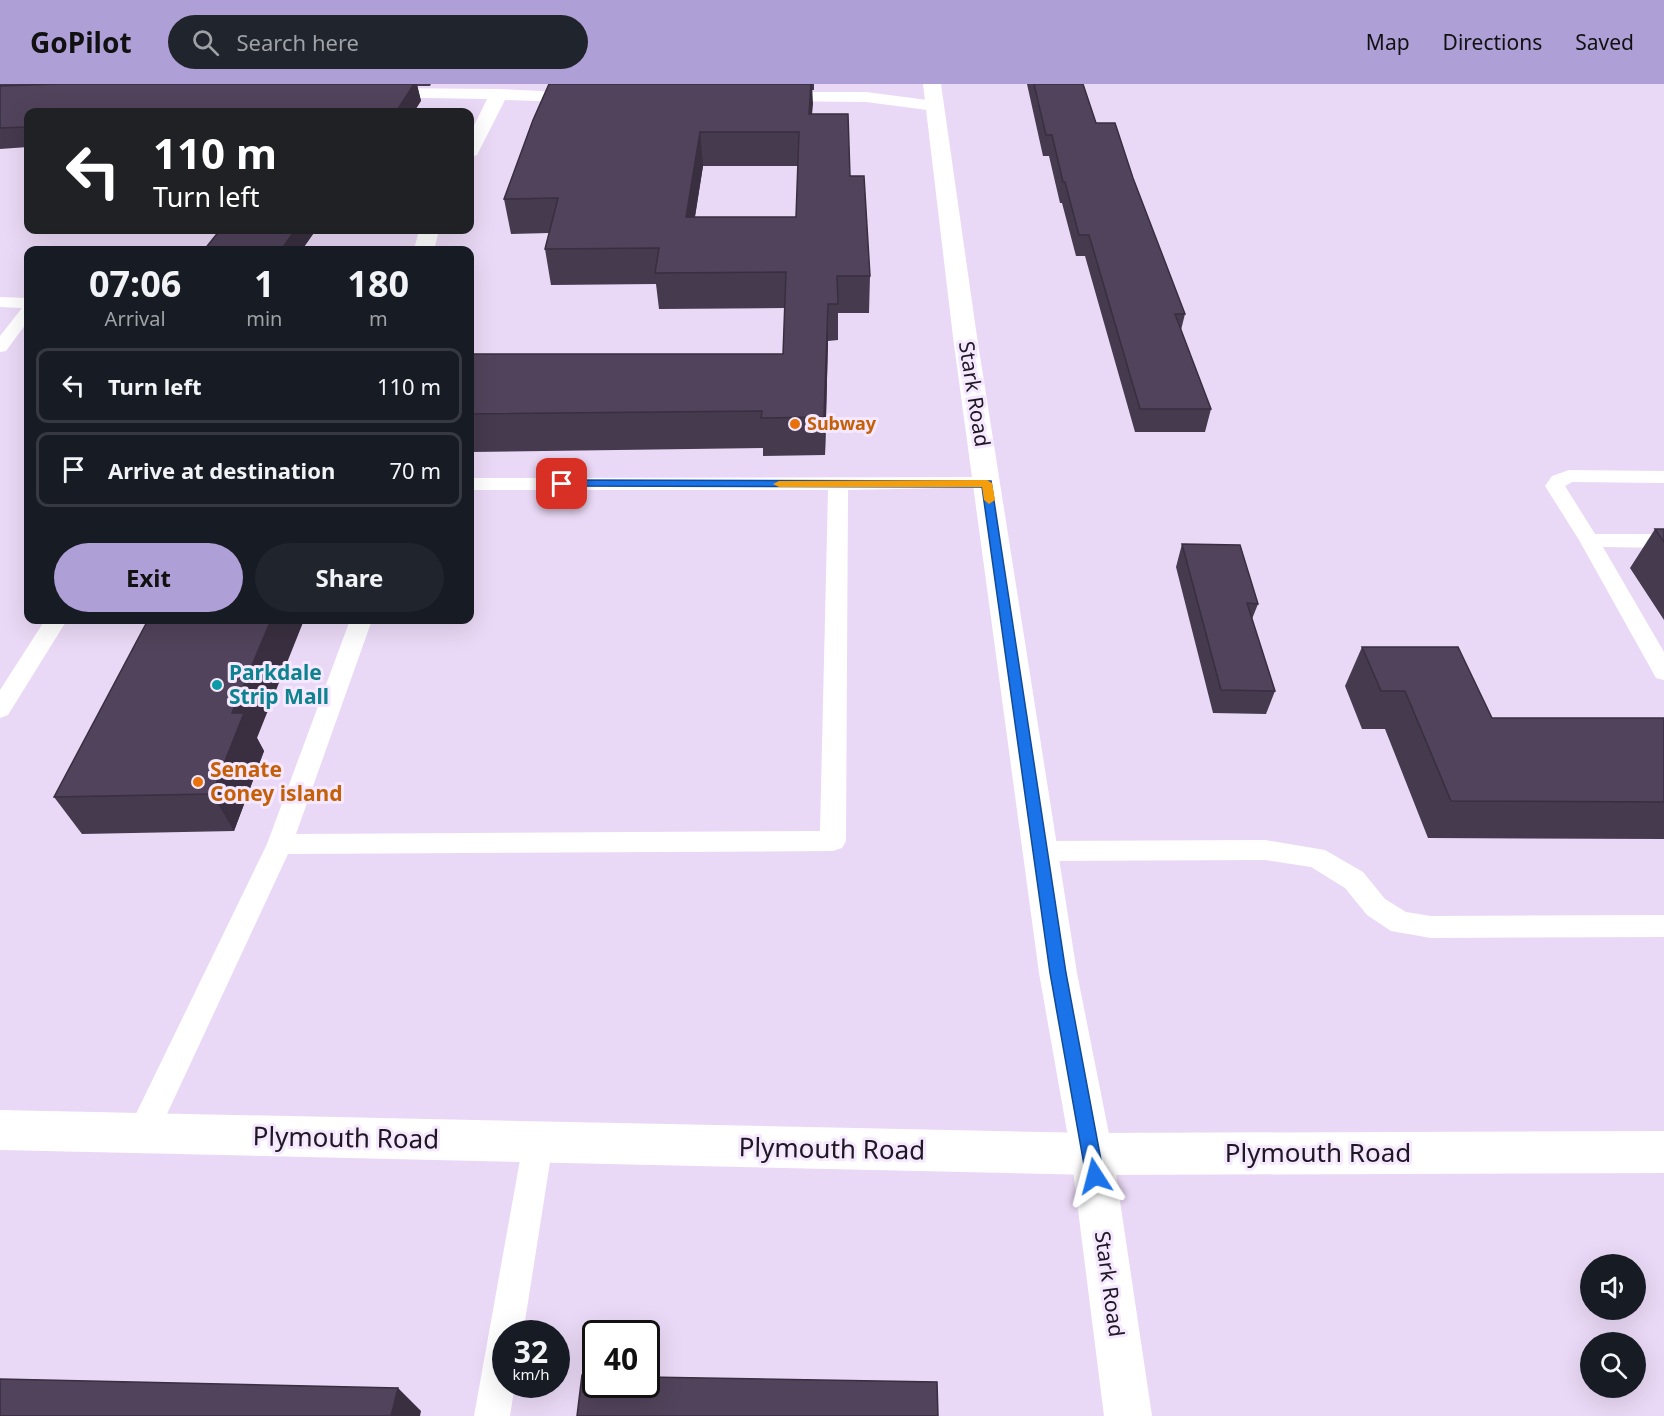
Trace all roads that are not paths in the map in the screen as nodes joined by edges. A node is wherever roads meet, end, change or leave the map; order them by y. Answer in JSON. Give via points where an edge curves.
{"nodes":[{"id":1,"x":932,"y":84,"type":"edge"},
{"id":2,"x":358,"y":93,"type":"edge"},
{"id":3,"x":499,"y":94,"type":"junction"},
{"id":4,"x":606,"y":99,"type":"edge"},
{"id":5,"x":749,"y":99,"type":"edge"},
{"id":6,"x":935,"y":106,"type":"junction"},
{"id":7,"x":861,"y":116,"type":"dead end"},
{"id":8,"x":474,"y":143,"type":"edge"},
{"id":9,"x":0,"y":302,"type":"edge"},
{"id":10,"x":24,"y":303,"type":"edge"},
{"id":11,"x":24,"y":316,"type":"edge"},
{"id":12,"x":0,"y":346,"type":"edge"},
{"id":13,"x":1664,"y":477,"type":"edge"},
{"id":14,"x":987,"y":483,"type":"junction"},
{"id":15,"x":474,"y":484,"type":"edge"},
{"id":16,"x":838,"y":484,"type":"junction"},
{"id":17,"x":1589,"y":540,"type":"junction"},
{"id":18,"x":1664,"y":541,"type":"edge"},
{"id":19,"x":53,"y":624,"type":"edge"},
{"id":20,"x":360,"y":624,"type":"edge"},
{"id":21,"x":1664,"y":672,"type":"edge"},
{"id":22,"x":0,"y":709,"type":"edge"},
{"id":23,"x":280,"y":844,"type":"junction"},
{"id":24,"x":1041,"y":851,"type":"junction"},
{"id":25,"x":1664,"y":926,"type":"edge"},
{"id":26,"x":0,"y":1131,"type":"edge"},
{"id":27,"x":142,"y":1134,"type":"junction"},
{"id":28,"x":538,"y":1143,"type":"junction"},
{"id":29,"x":1092,"y":1154,"type":"junction"},
{"id":30,"x":1662,"y":1158,"type":"edge"},
{"id":31,"x":508,"y":1320,"type":"edge"},
{"id":32,"x":495,"y":1398,"type":"edge"},
{"id":33,"x":492,"y":1416,"type":"edge"},
{"id":34,"x":1128,"y":1416,"type":"edge"}],
"edges":[{"from":1,"to":6,"type":"street","name":"Stark Road"},
{"from":2,"to":3,"type":"street"},
{"from":3,"to":4,"type":"street"},
{"from":3,"to":8,"type":"street"},
{"from":5,"to":6,"type":"street","via":[[866,97]]},
{"from":6,"to":7,"type":"street"},
{"from":6,"to":14,"type":"street","name":"Stark Road"},
{"from":9,"to":10,"type":"lane"},
{"from":11,"to":12,"type":"lane"},
{"from":13,"to":17,"type":"lane","via":[[1569,476],[1559,480],[1555,486]]},
{"from":14,"to":16,"type":"lane"},
{"from":14,"to":24,"type":"street","name":"Stark Road"},
{"from":15,"to":16,"type":"lane"},
{"from":16,"to":23,"type":"lane","via":[[833,841]]},
{"from":17,"to":18,"type":"lane"},
{"from":17,"to":21,"type":"lane"},
{"from":19,"to":22,"type":"lane"},
{"from":20,"to":23,"type":"lane"},
{"from":23,"to":27,"type":"lane"},
{"from":24,"to":25,"type":"lane","via":[[1265,850],[1316,857],[1354,880],[1376,906],[1401,923],[1431,927]]},
{"from":24,"to":29,"type":"street","name":"Stark Road","via":[[1058,973]]},
{"from":26,"to":27,"type":"street","name":"Plymouth Road"},
{"from":27,"to":28,"type":"street","name":"Plymouth Road"},
{"from":28,"to":29,"type":"street","name":"Plymouth Road"},
{"from":28,"to":31,"type":"lane"},
{"from":29,"to":30,"type":"street","name":"Plymouth Road"},
{"from":29,"to":34,"type":"street","name":"Stark Road"},
{"from":32,"to":33,"type":"lane"}]}
